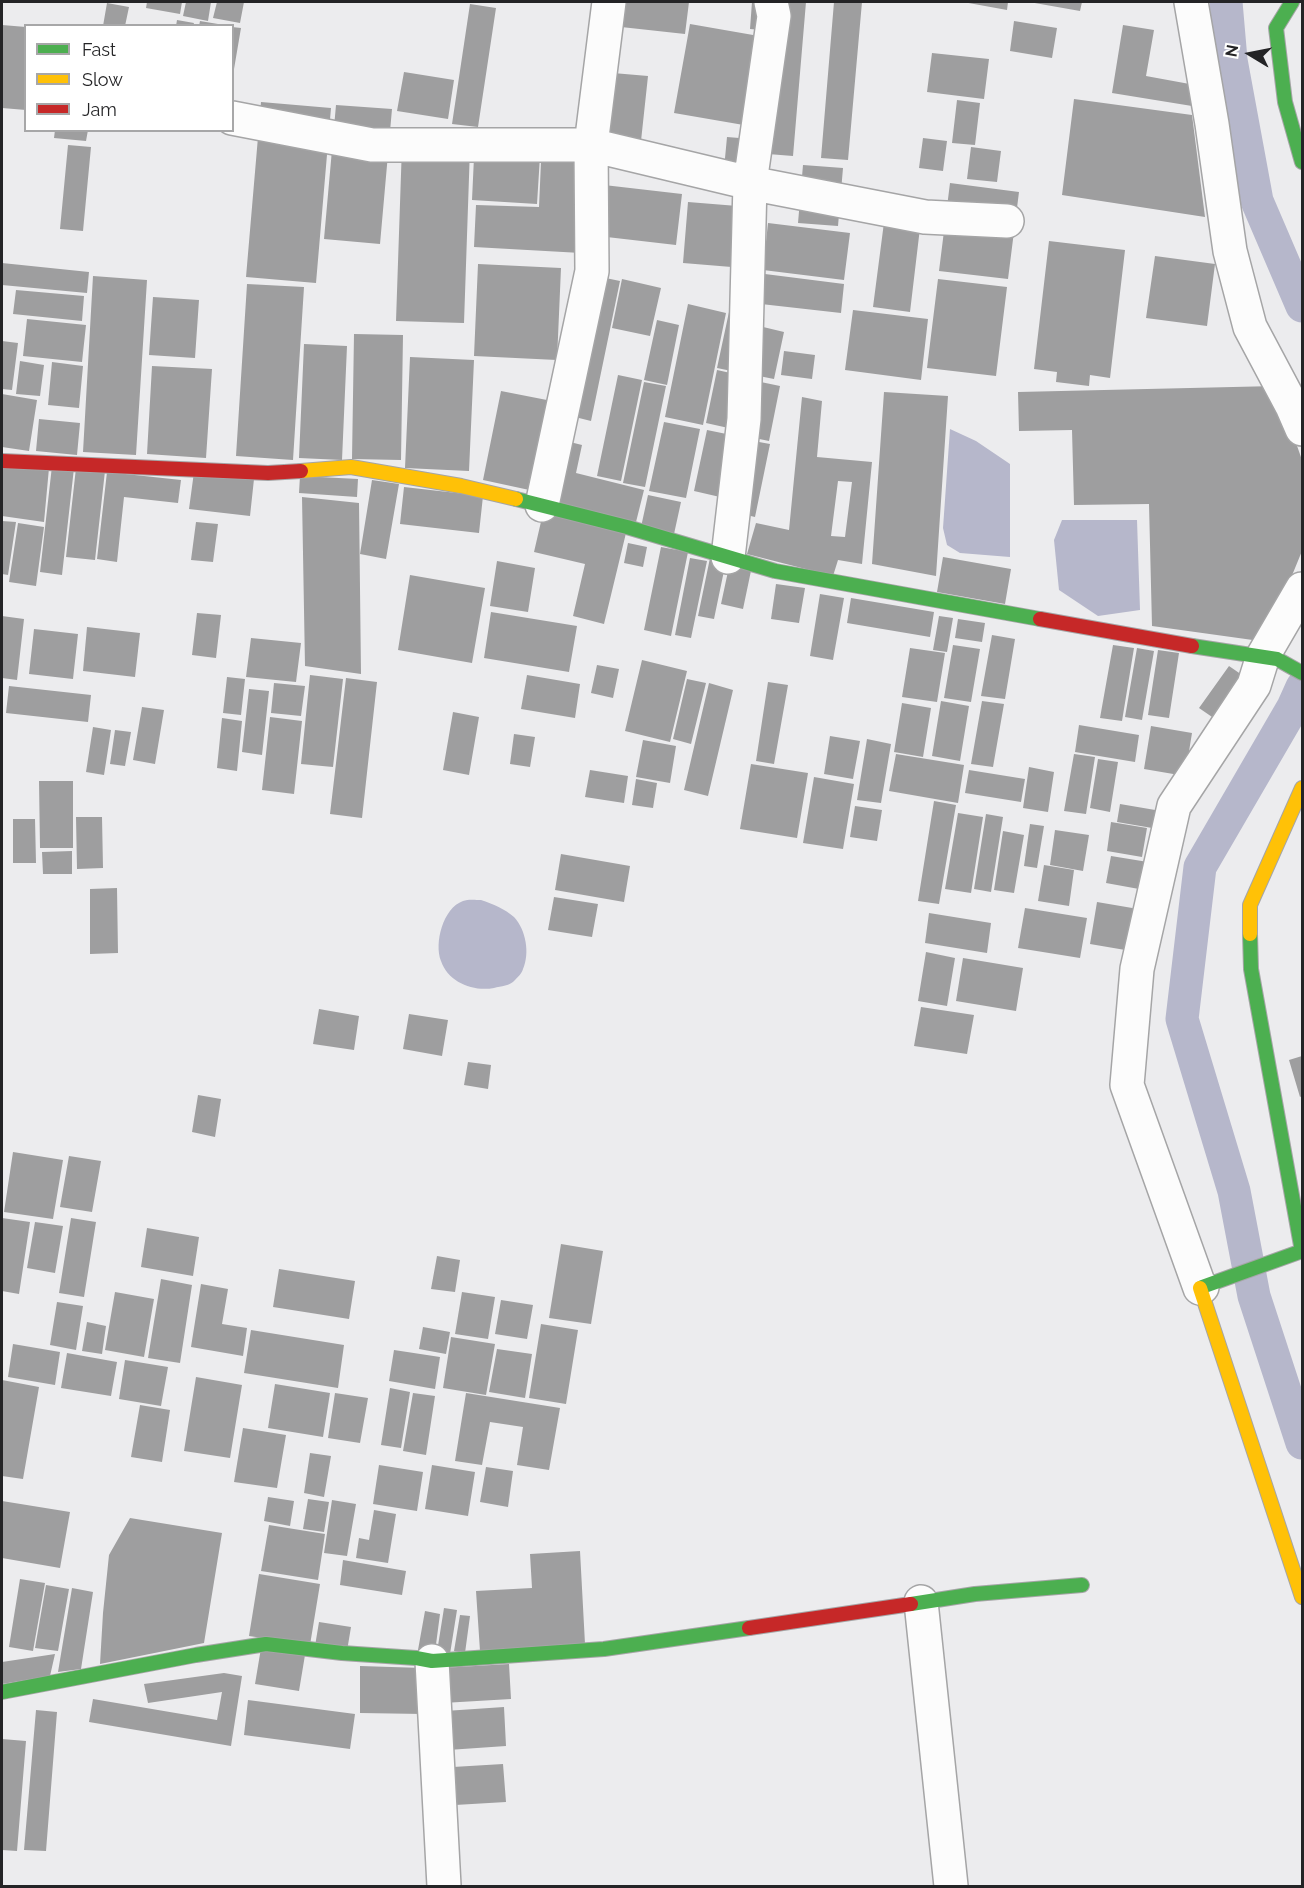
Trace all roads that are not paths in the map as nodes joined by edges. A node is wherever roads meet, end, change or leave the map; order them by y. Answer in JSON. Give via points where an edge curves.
{"nodes":[{"id":1,"x":609,"y":2,"type":"edge"},
{"id":2,"x":771,"y":2,"type":"edge"},
{"id":3,"x":1191,"y":2,"type":"edge"},
{"id":4,"x":1292,"y":2,"type":"edge"},
{"id":5,"x":234,"y":118,"type":"edge"},
{"id":6,"x":591,"y":145,"type":"junction"},
{"id":7,"x":1302,"y":162,"type":"edge"},
{"id":8,"x":750,"y":183,"type":"junction"},
{"id":9,"x":1007,"y":221,"type":"dead end"},
{"id":10,"x":1302,"y":429,"type":"edge"},
{"id":11,"x":2,"y":461,"type":"edge"},
{"id":12,"x":542,"y":505,"type":"junction"},
{"id":13,"x":728,"y":557,"type":"junction"},
{"id":14,"x":1302,"y":589,"type":"edge"},
{"id":15,"x":1270,"y":658,"type":"junction"},
{"id":16,"x":1302,"y":673,"type":"edge"},
{"id":17,"x":1302,"y":788,"type":"edge"},
{"id":18,"x":1302,"y":1251,"type":"edge"},
{"id":19,"x":1201,"y":1287,"type":"junction"},
{"id":20,"x":1082,"y":1585,"type":"dead end"},
{"id":21,"x":1302,"y":1597,"type":"edge"},
{"id":22,"x":921,"y":1602,"type":"junction"},
{"id":23,"x":432,"y":1661,"type":"junction"},
{"id":24,"x":2,"y":1692,"type":"edge"},
{"id":25,"x":444,"y":1887,"type":"edge"},
{"id":26,"x":951,"y":1887,"type":"edge"}],
"edges":[{"from":1,"to":6,"type":"street"},
{"from":2,"to":8,"type":"street","via":[[774,16]]},
{"from":3,"to":10,"type":"street","via":[[1230,251],[1250,327]]},
{"from":4,"to":7,"type":"street","via":[[1276,28],[1285,102]]},
{"from":5,"to":6,"type":"street","via":[[372,145]]},
{"from":6,"to":8,"type":"street"},
{"from":6,"to":12,"type":"street","via":[[592,271]]},
{"from":8,"to":9,"type":"street","via":[[925,217]]},
{"from":8,"to":13,"type":"street","via":[[744,419]]},
{"from":11,"to":12,"type":"street","via":[[268,473],[351,467]]},
{"from":12,"to":13,"type":"street"},
{"from":13,"to":15,"type":"street","via":[[775,571],[935,601]]},
{"from":14,"to":15,"type":"street"},
{"from":15,"to":16,"type":"street"},
{"from":15,"to":19,"type":"street","via":[[1174,806],[1137,969],[1127,1085]]},
{"from":17,"to":18,"type":"street","via":[[1250,905],[1251,969]]},
{"from":18,"to":19,"type":"street"},
{"from":19,"to":21,"type":"street"},
{"from":20,"to":22,"type":"street"},
{"from":22,"to":23,"type":"street","via":[[604,1649]]},
{"from":22,"to":26,"type":"street"},
{"from":23,"to":24,"type":"street","via":[[266,1644]]},
{"from":23,"to":25,"type":"street"}]}
